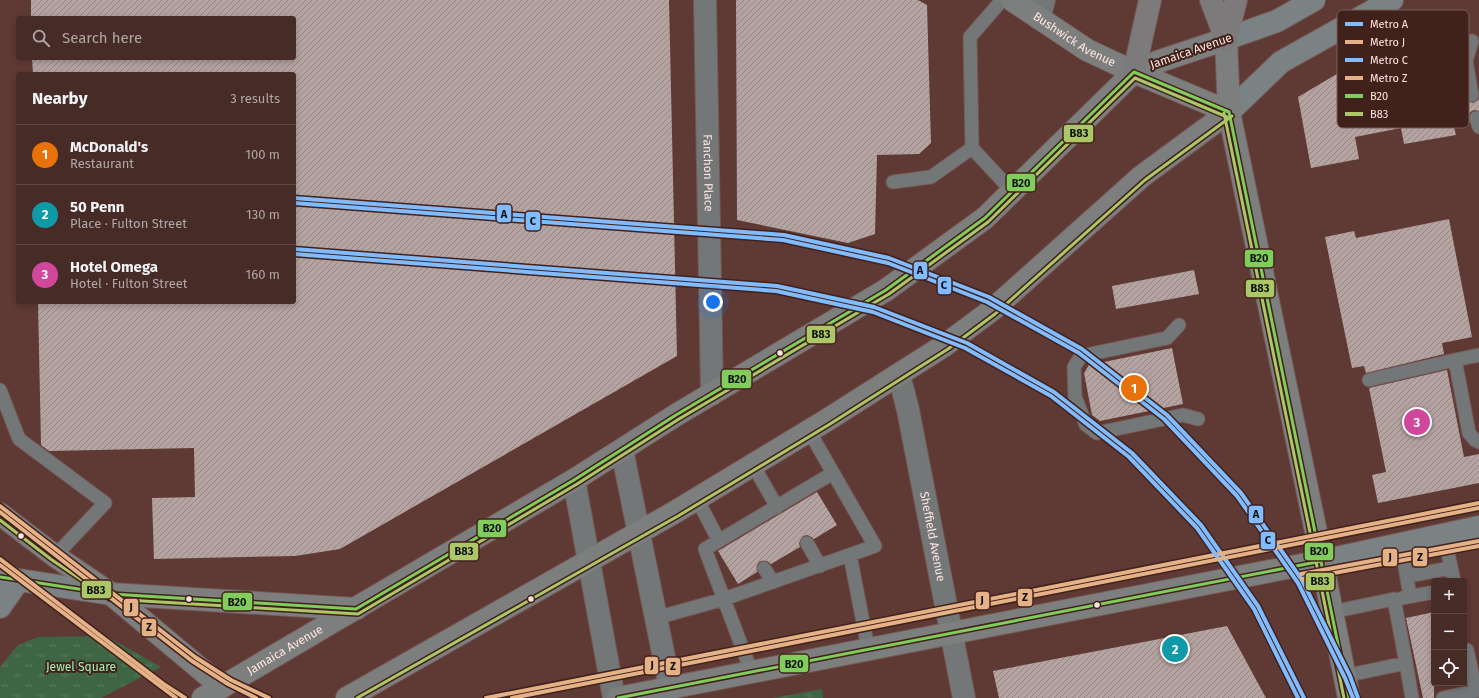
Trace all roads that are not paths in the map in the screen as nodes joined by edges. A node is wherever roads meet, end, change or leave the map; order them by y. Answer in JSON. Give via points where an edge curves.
{"nodes":[{"id":1,"x":705,"y":0,"type":"edge"},
{"id":2,"x":1002,"y":0,"type":"edge"},
{"id":3,"x":1012,"y":0,"type":"edge"},
{"id":4,"x":1150,"y":0,"type":"edge"},
{"id":5,"x":1211,"y":0,"type":"edge"},
{"id":6,"x":1236,"y":0,"type":"edge"},
{"id":7,"x":1314,"y":0,"type":"edge"},
{"id":8,"x":1392,"y":0,"type":"edge"},
{"id":9,"x":1042,"y":9,"type":"edge"},
{"id":10,"x":1374,"y":10,"type":"edge"},
{"id":11,"x":1337,"y":31,"type":"edge"},
{"id":12,"x":1226,"y":39,"type":"junction"},
{"id":13,"x":1472,"y":41,"type":"dead end"},
{"id":14,"x":1469,"y":51,"type":"edge"},
{"id":15,"x":1134,"y":72,"type":"junction"},
{"id":16,"x":1469,"y":78,"type":"edge"},
{"id":17,"x":1472,"y":95,"type":"dead end"},
{"id":18,"x":1229,"y":112,"type":"junction"},
{"id":19,"x":972,"y":148,"type":"junction"},
{"id":20,"x":893,"y":182,"type":"dead end"},
{"id":21,"x":1012,"y":191,"type":"junction"},
{"id":22,"x":1179,"y":325,"type":"dead end"},
{"id":23,"x":1479,"y":355,"type":"edge"},
{"id":24,"x":1455,"y":360,"type":"junction"},
{"id":25,"x":899,"y":375,"type":"junction"},
{"id":26,"x":1369,"y":380,"type":"dead end"},
{"id":27,"x":0,"y":390,"type":"edge"},
{"id":28,"x":712,"y":394,"type":"junction"},
{"id":29,"x":1198,"y":419,"type":"dead end"},
{"id":30,"x":809,"y":431,"type":"junction"},
{"id":31,"x":1479,"y":442,"type":"edge"},
{"id":32,"x":622,"y":450,"type":"junction"},
{"id":33,"x":753,"y":465,"type":"junction"},
{"id":34,"x":833,"y":473,"type":"junction"},
{"id":35,"x":574,"y":480,"type":"junction"},
{"id":36,"x":697,"y":499,"type":"junction"},
{"id":37,"x":783,"y":506,"type":"junction"},
{"id":38,"x":0,"y":514,"type":"edge"},
{"id":39,"x":1479,"y":527,"type":"edge"},
{"id":40,"x":640,"y":532,"type":"junction"},
{"id":41,"x":1444,"y":535,"type":"junction"},
{"id":42,"x":719,"y":541,"type":"junction"},
{"id":43,"x":807,"y":543,"type":"dead end"},
{"id":44,"x":1401,"y":544,"type":"junction"},
{"id":45,"x":850,"y":555,"type":"junction"},
{"id":46,"x":55,"y":556,"type":"junction"},
{"id":47,"x":1322,"y":561,"type":"junction"},
{"id":48,"x":589,"y":562,"type":"junction"},
{"id":49,"x":820,"y":566,"type":"junction"},
{"id":50,"x":764,"y":568,"type":"dead end"},
{"id":51,"x":1451,"y":568,"type":"junction"},
{"id":52,"x":1407,"y":576,"type":"junction"},
{"id":53,"x":10,"y":578,"type":"edge"},
{"id":54,"x":1453,"y":578,"type":"edge"},
{"id":55,"x":773,"y":582,"type":"junction"},
{"id":56,"x":1431,"y":592,"type":"edge"},
{"id":57,"x":111,"y":594,"type":"junction"},
{"id":58,"x":1410,"y":596,"type":"junction"},
{"id":59,"x":724,"y":599,"type":"junction"},
{"id":60,"x":1394,"y":599,"type":"junction"},
{"id":61,"x":0,"y":607,"type":"edge"},
{"id":62,"x":356,"y":609,"type":"junction"},
{"id":63,"x":1332,"y":612,"type":"junction"},
{"id":64,"x":656,"y":618,"type":"junction"},
{"id":65,"x":951,"y":632,"type":"junction"},
{"id":66,"x":868,"y":648,"type":"junction"},
{"id":67,"x":1467,"y":650,"type":"dead end"},
{"id":68,"x":1406,"y":663,"type":"junction"},
{"id":69,"x":751,"y":671,"type":"junction"},
{"id":70,"x":1344,"y":676,"type":"junction"},
{"id":71,"x":670,"y":687,"type":"junction"},
{"id":72,"x":226,"y":693,"type":"edge"},
{"id":73,"x":203,"y":698,"type":"edge"},
{"id":74,"x":347,"y":698,"type":"edge"},
{"id":75,"x":614,"y":698,"type":"edge"},
{"id":76,"x":618,"y":698,"type":"edge"},
{"id":77,"x":964,"y":698,"type":"edge"},
{"id":78,"x":1348,"y":698,"type":"edge"},
{"id":79,"x":1412,"y":698,"type":"edge"},
{"id":80,"x":1443,"y":698,"type":"edge"}],
"edges":[{"from":1,"to":28,"type":"street","name":"Fanchon Place"},
{"from":2,"to":19,"type":"lane","via":[[970,37]]},
{"from":3,"to":9,"type":"main road","name":"Bushwick Avenue"},
{"from":4,"to":15,"type":"highway"},
{"from":5,"to":12,"type":"highway"},
{"from":6,"to":12,"type":"highway"},
{"from":7,"to":12,"type":"main road","name":"Jamaica Avenue","via":[[1277,21]]},
{"from":8,"to":10,"type":"main road"},
{"from":9,"to":15,"type":"main road","name":"Bushwick Avenue","via":[[1087,50]]},
{"from":11,"to":18,"type":"main road","via":[[1282,62]]},
{"from":12,"to":15,"type":"main road","name":"Jamaica Avenue"},
{"from":12,"to":18,"type":"main road"},
{"from":13,"to":14,"type":"lane"},
{"from":15,"to":18,"type":"main road","name":"Bushwick Avenue"},
{"from":15,"to":21,"type":"main road","name":"Jamaica Avenue"},
{"from":16,"to":17,"type":"lane"},
{"from":18,"to":25,"type":"main road","via":[[1142,176],[992,310]]},
{"from":18,"to":47,"type":"main road"},
{"from":19,"to":20,"type":"lane","via":[[931,177]]},
{"from":19,"to":21,"type":"lane"},
{"from":21,"to":28,"type":"main road","name":"Jamaica Avenue","via":[[985,218],[886,290]]},
{"from":22,"to":29,"type":"lane","via":[[1167,338],[1081,356],[1074,367],[1075,397],[1086,425],[1097,433],[1183,415]]},
{"from":23,"to":24,"type":"lane"},
{"from":24,"to":26,"type":"lane"},
{"from":24,"to":31,"type":"lane","via":[[1469,433]]},
{"from":25,"to":30,"type":"main road"},
{"from":25,"to":65,"type":"street","name":"Sheffield Avenue"},
{"from":27,"to":46,"type":"lane","via":[[18,439],[105,503]]},
{"from":28,"to":32,"type":"main road","name":"Jamaica Avenue"},
{"from":30,"to":33,"type":"main road"},
{"from":30,"to":34,"type":"lane"},
{"from":32,"to":35,"type":"main road","name":"Jamaica Avenue"},
{"from":32,"to":40,"type":"street"},
{"from":33,"to":36,"type":"main road"},
{"from":33,"to":37,"type":"lane"},
{"from":34,"to":37,"type":"lane"},
{"from":34,"to":45,"type":"lane","via":[[875,546]]},
{"from":35,"to":48,"type":"street"},
{"from":35,"to":62,"type":"main road","name":"Jamaica Avenue"},
{"from":36,"to":40,"type":"main road"},
{"from":36,"to":42,"type":"lane"},
{"from":37,"to":42,"type":"lane","via":[[742,532]]},
{"from":38,"to":46,"type":"main road"},
{"from":39,"to":41,"type":"main road"},
{"from":40,"to":48,"type":"main road"},
{"from":40,"to":64,"type":"street"},
{"from":41,"to":44,"type":"main road"},
{"from":41,"to":51,"type":"lane"},
{"from":42,"to":59,"type":"lane","via":[[705,549]]},
{"from":43,"to":49,"type":"lane"},
{"from":44,"to":47,"type":"main road"},
{"from":44,"to":52,"type":"lane"},
{"from":45,"to":49,"type":"lane"},
{"from":45,"to":66,"type":"lane"},
{"from":46,"to":57,"type":"main road"},
{"from":47,"to":63,"type":"main road"},
{"from":47,"to":65,"type":"main road"},
{"from":48,"to":74,"type":"main road"},
{"from":48,"to":75,"type":"street"},
{"from":49,"to":55,"type":"lane"},
{"from":50,"to":55,"type":"lane"},
{"from":51,"to":52,"type":"lane"},
{"from":51,"to":54,"type":"lane"},
{"from":52,"to":58,"type":"lane"},
{"from":53,"to":57,"type":"main road"},
{"from":53,"to":61,"type":"main road"},
{"from":55,"to":59,"type":"lane"},
{"from":56,"to":58,"type":"lane"},
{"from":57,"to":62,"type":"main road"},
{"from":57,"to":72,"type":"main road"},
{"from":58,"to":60,"type":"lane"},
{"from":59,"to":64,"type":"lane"},
{"from":59,"to":69,"type":"lane"},
{"from":60,"to":63,"type":"lane"},
{"from":60,"to":68,"type":"lane","via":[[1407,647]]},
{"from":62,"to":72,"type":"main road","name":"Jamaica Avenue"},
{"from":63,"to":70,"type":"main road"},
{"from":64,"to":71,"type":"street"},
{"from":65,"to":66,"type":"main road"},
{"from":65,"to":77,"type":"street","name":"Sheffield Avenue"},
{"from":66,"to":69,"type":"main road"},
{"from":67,"to":80,"type":"lane","via":[[1476,691]]},
{"from":68,"to":70,"type":"lane"},
{"from":68,"to":79,"type":"lane"},
{"from":69,"to":71,"type":"main road"},
{"from":70,"to":78,"type":"main road"},
{"from":71,"to":76,"type":"main road"},
{"from":72,"to":73,"type":"main road","name":"Jamaica Avenue"}]}
